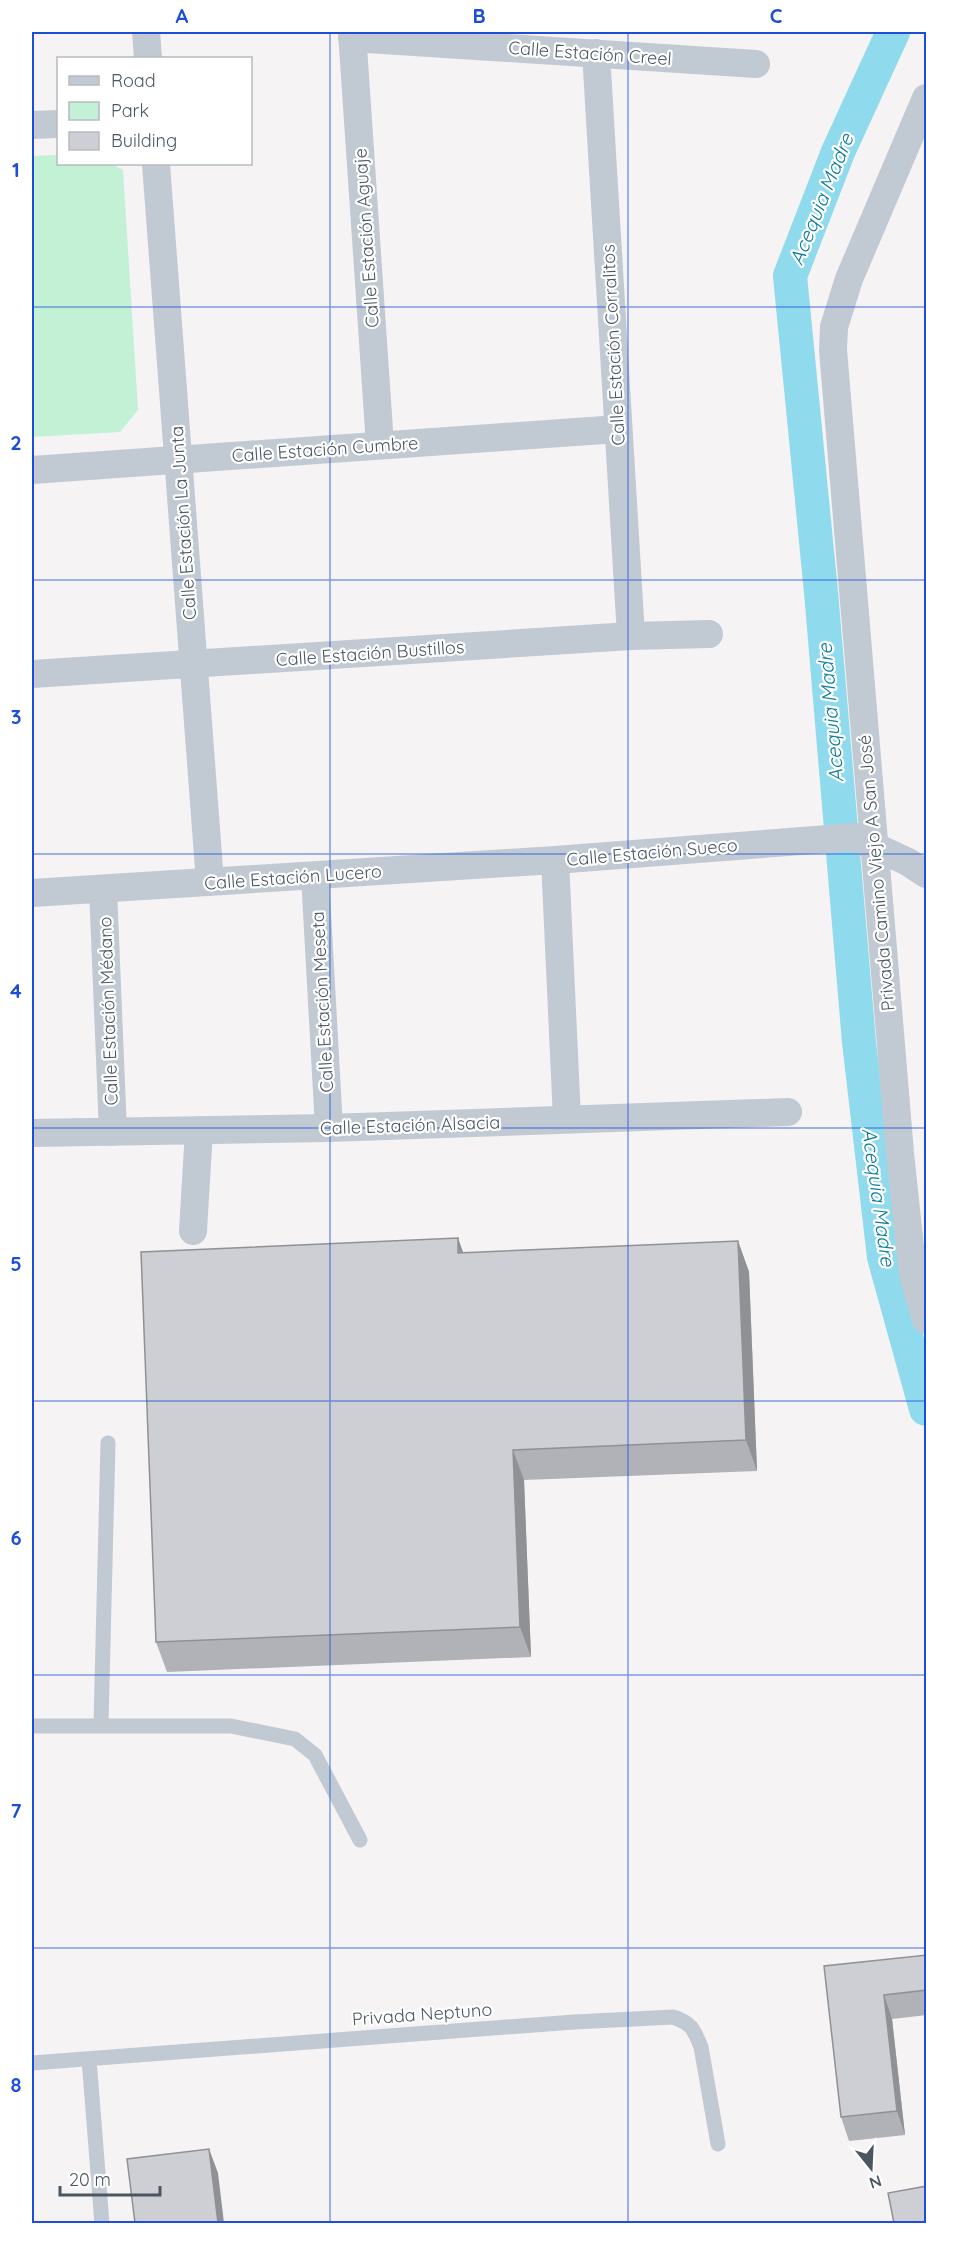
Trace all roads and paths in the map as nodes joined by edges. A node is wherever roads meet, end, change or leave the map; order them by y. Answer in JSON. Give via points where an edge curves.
{"nodes":[{"id":1,"x":146,"y":32,"type":"edge"},
{"id":2,"x":352,"y":35,"type":"edge"},
{"id":3,"x":596,"y":53,"type":"junction"},
{"id":4,"x":148,"y":57,"type":"edge"},
{"id":5,"x":756,"y":64,"type":"dead end"},
{"id":6,"x":927,"y":98,"type":"edge"},
{"id":7,"x":57,"y":124,"type":"edge"},
{"id":8,"x":32,"y":126,"type":"edge"},
{"id":9,"x":156,"y":165,"type":"edge"},
{"id":10,"x":618,"y":429,"type":"junction"},
{"id":11,"x":380,"y":446,"type":"junction"},
{"id":12,"x":178,"y":460,"type":"junction"},
{"id":13,"x":32,"y":470,"type":"edge"},
{"id":14,"x":709,"y":634,"type":"dead end"},
{"id":15,"x":631,"y":636,"type":"junction"},
{"id":16,"x":193,"y":664,"type":"junction"},
{"id":17,"x":32,"y":674,"type":"edge"},
{"id":18,"x":864,"y":841,"type":"junction"},
{"id":19,"x":555,"y":860,"type":"junction"},
{"id":20,"x":927,"y":874,"type":"edge"},
{"id":21,"x":315,"y":876,"type":"junction"},
{"id":22,"x":210,"y":882,"type":"junction"},
{"id":23,"x":103,"y":889,"type":"junction"},
{"id":24,"x":32,"y":893,"type":"edge"},
{"id":25,"x":788,"y":1113,"type":"dead end"},
{"id":26,"x":567,"y":1119,"type":"junction"},
{"id":27,"x":329,"y":1128,"type":"junction"},
{"id":28,"x":199,"y":1130,"type":"junction"},
{"id":29,"x":113,"y":1132,"type":"junction"},
{"id":30,"x":32,"y":1133,"type":"edge"},
{"id":31,"x":193,"y":1231,"type":"dead end"},
{"id":32,"x":927,"y":1320,"type":"edge"},
{"id":33,"x":108,"y":1443,"type":"dead end"},
{"id":34,"x":101,"y":1724,"type":"junction"},
{"id":35,"x":32,"y":1726,"type":"edge"},
{"id":36,"x":360,"y":1840,"type":"dead end"},
{"id":37,"x":89,"y":2059,"type":"junction"},
{"id":38,"x":32,"y":2063,"type":"edge"},
{"id":39,"x":718,"y":2144,"type":"dead end"},
{"id":40,"x":102,"y":2223,"type":"edge"}],
"edges":[{"from":1,"to":4,"type":"street"},
{"from":2,"to":3,"type":"street","name":"Calle Estación Creel"},
{"from":2,"to":11,"type":"street","name":"Calle Estación Aguaje"},
{"from":3,"to":5,"type":"street","name":"Calle Estación Creel"},
{"from":3,"to":10,"type":"street","name":"Calle Estación Corralitos"},
{"from":6,"to":18,"type":"street","name":"Privada Camino Viejo A San José","via":[[839,305],[834,327]]},
{"from":7,"to":8,"type":"street"},
{"from":9,"to":12,"type":"street","name":"Calle Estación La Junta"},
{"from":10,"to":11,"type":"street","name":"Calle Estación Cumbre"},
{"from":10,"to":15,"type":"street","name":"Calle Estación Corralitos"},
{"from":11,"to":12,"type":"street","name":"Calle Estación Cumbre"},
{"from":12,"to":13,"type":"street","name":"Calle Estación Cumbre"},
{"from":12,"to":16,"type":"street","name":"Calle Estación La Junta"},
{"from":14,"to":15,"type":"street","name":"Calle Estación Bustillos"},
{"from":15,"to":16,"type":"street","name":"Calle Estación Bustillos"},
{"from":16,"to":17,"type":"street","name":"Calle Estación Bustillos"},
{"from":16,"to":22,"type":"street","name":"Calle Estación La Junta"},
{"from":18,"to":19,"type":"street","name":"Calle Estación Sueco","via":[[818,838]]},
{"from":18,"to":20,"type":"street","name":"Calle Estación Sueco"},
{"from":18,"to":32,"type":"street","name":"Privada Camino Viejo A San José","via":[[913,1275]]},
{"from":19,"to":21,"type":"street","name":"Calle Estación Lucero"},
{"from":19,"to":26,"type":"street","name":"Calle Estación Sueco"},
{"from":21,"to":22,"type":"street","name":"Calle Estación Lucero"},
{"from":21,"to":27,"type":"street","name":"Calle Estación Meseta"},
{"from":22,"to":23,"type":"street","name":"Calle Estación Lucero"},
{"from":23,"to":24,"type":"street","name":"Calle Estación Lucero"},
{"from":23,"to":29,"type":"street","name":"Calle Estación Médano"},
{"from":25,"to":26,"type":"street","name":"Calle Estación Alsacia"},
{"from":26,"to":27,"type":"street","name":"Calle Estación Alsacia"},
{"from":27,"to":28,"type":"street","name":"Calle Estación Alsacia"},
{"from":28,"to":29,"type":"street","name":"Calle Estación Alsacia"},
{"from":28,"to":31,"type":"street"},
{"from":29,"to":30,"type":"street","name":"Calle Estación Alsacia"},
{"from":33,"to":34,"type":"lane"},
{"from":34,"to":35,"type":"lane"},
{"from":34,"to":36,"type":"lane","via":[[231,1726],[296,1739],[315,1755]]},
{"from":37,"to":38,"type":"lane","name":"Privada Neptuno"},
{"from":37,"to":39,"type":"lane","name":"Privada Neptuno","via":[[674,2017],[687,2022],[701,2047]]},
{"from":37,"to":40,"type":"lane"}]}
